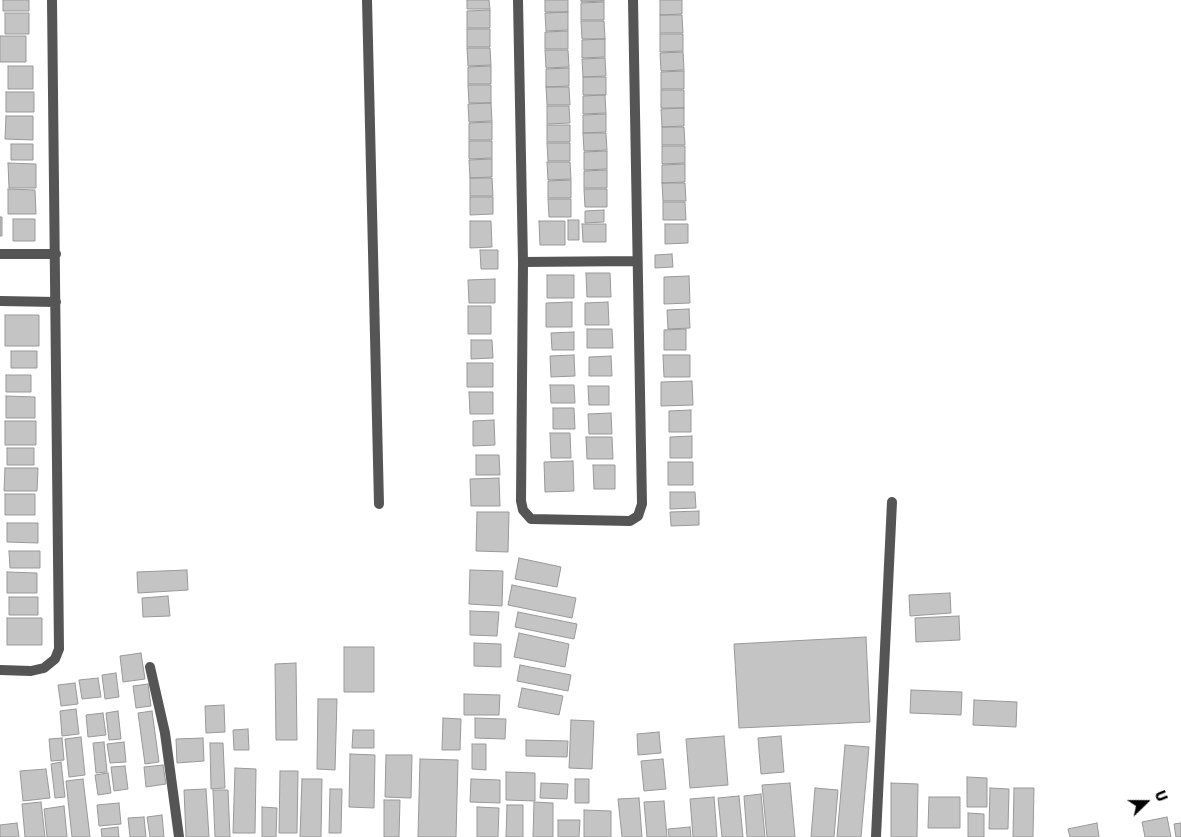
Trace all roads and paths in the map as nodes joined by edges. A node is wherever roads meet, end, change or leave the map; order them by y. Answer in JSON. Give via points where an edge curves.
{"nodes":[{"id":1,"x":52,"y":0,"type":"edge"},
{"id":2,"x":368,"y":0,"type":"edge"},
{"id":3,"x":518,"y":0,"type":"edge"},
{"id":4,"x":633,"y":0,"type":"edge"},
{"id":5,"x":0,"y":254,"type":"edge"},
{"id":6,"x":56,"y":254,"type":"junction"},
{"id":7,"x":637,"y":261,"type":"junction"},
{"id":8,"x":523,"y":262,"type":"junction"},
{"id":9,"x":0,"y":301,"type":"edge"},
{"id":10,"x":56,"y":302,"type":"junction"},
{"id":11,"x":892,"y":502,"type":"dead end"},
{"id":12,"x":379,"y":504,"type":"dead end"},
{"id":13,"x":150,"y":667,"type":"dead end"},
{"id":14,"x":0,"y":670,"type":"edge"},
{"id":15,"x":179,"y":837,"type":"edge"},
{"id":16,"x":876,"y":837,"type":"edge"}],
"edges":[{"from":1,"to":6,"type":"street"},
{"from":2,"to":12,"type":"street"},
{"from":3,"to":8,"type":"street"},
{"from":4,"to":7,"type":"street"},
{"from":5,"to":6,"type":"street"},
{"from":6,"to":10,"type":"street"},
{"from":7,"to":8,"type":"street"},
{"from":7,"to":8,"type":"street","via":[[642,504],[638,516],[630,521],[530,519],[523,510]]},
{"from":9,"to":10,"type":"street"},
{"from":10,"to":14,"type":"street","via":[[59,649],[55,659],[44,668]]},
{"from":11,"to":16,"type":"street"},
{"from":13,"to":15,"type":"street","via":[[165,733]]}]}
